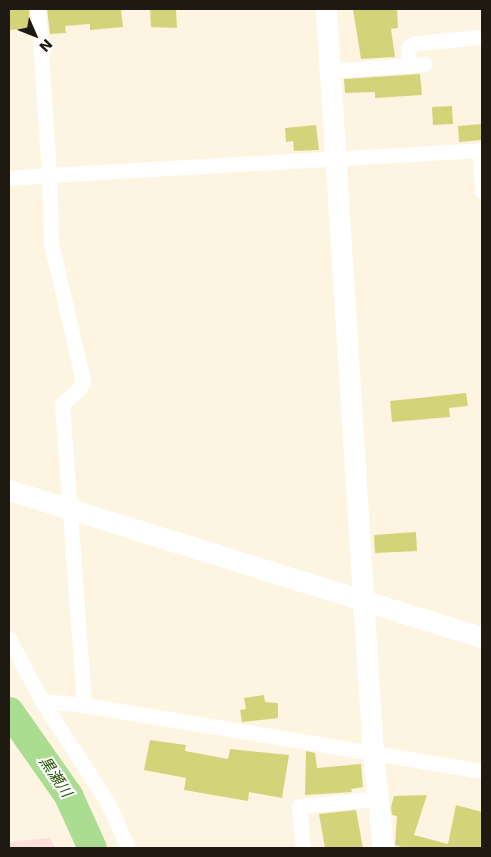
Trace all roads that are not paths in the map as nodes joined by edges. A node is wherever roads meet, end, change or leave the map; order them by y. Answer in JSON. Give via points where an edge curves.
{"nodes":[{"id":1,"x":38,"y":9,"type":"edge"},
{"id":2,"x":326,"y":9,"type":"edge"},
{"id":3,"x":482,"y":37,"type":"edge"},
{"id":4,"x":425,"y":64,"type":"dead end"},
{"id":5,"x":409,"y":65,"type":"junction"},
{"id":6,"x":330,"y":71,"type":"junction"},
{"id":7,"x":481,"y":150,"type":"edge"},
{"id":8,"x":335,"y":159,"type":"junction"},
{"id":9,"x":49,"y":175,"type":"junction"},
{"id":10,"x":9,"y":178,"type":"edge"},
{"id":11,"x":482,"y":191,"type":"edge"},
{"id":12,"x":9,"y":490,"type":"edge"},
{"id":13,"x":72,"y":511,"type":"junction"},
{"id":14,"x":365,"y":599,"type":"junction"},
{"id":15,"x":482,"y":637,"type":"edge"},
{"id":16,"x":9,"y":639,"type":"edge"},
{"id":17,"x":42,"y":701,"type":"junction"},
{"id":18,"x":84,"y":705,"type":"junction"},
{"id":19,"x":373,"y":754,"type":"junction"},
{"id":20,"x":482,"y":771,"type":"edge"},
{"id":21,"x":377,"y":799,"type":"junction"},
{"id":22,"x":128,"y":848,"type":"edge"},
{"id":23,"x":303,"y":848,"type":"edge"},
{"id":24,"x":383,"y":848,"type":"edge"}],
"edges":[{"from":1,"to":9,"type":"street"},
{"from":2,"to":6,"type":"street"},
{"from":3,"to":5,"type":"street","via":[[416,43],[408,47]]},
{"from":4,"to":5,"type":"street"},
{"from":5,"to":6,"type":"street"},
{"from":6,"to":8,"type":"street"},
{"from":7,"to":8,"type":"street"},
{"from":7,"to":11,"type":"street"},
{"from":8,"to":9,"type":"street"},
{"from":8,"to":14,"type":"street"},
{"from":9,"to":10,"type":"street"},
{"from":9,"to":13,"type":"street","via":[[52,243],[83,381],[62,404]]},
{"from":12,"to":13,"type":"street"},
{"from":13,"to":14,"type":"street"},
{"from":13,"to":18,"type":"street"},
{"from":14,"to":15,"type":"street"},
{"from":14,"to":19,"type":"street"},
{"from":16,"to":17,"type":"street"},
{"from":17,"to":18,"type":"street"},
{"from":17,"to":22,"type":"street","via":[[108,803]]},
{"from":18,"to":19,"type":"street"},
{"from":19,"to":20,"type":"street"},
{"from":19,"to":21,"type":"street"},
{"from":21,"to":23,"type":"street","via":[[299,806]]},
{"from":21,"to":24,"type":"street"}]}
